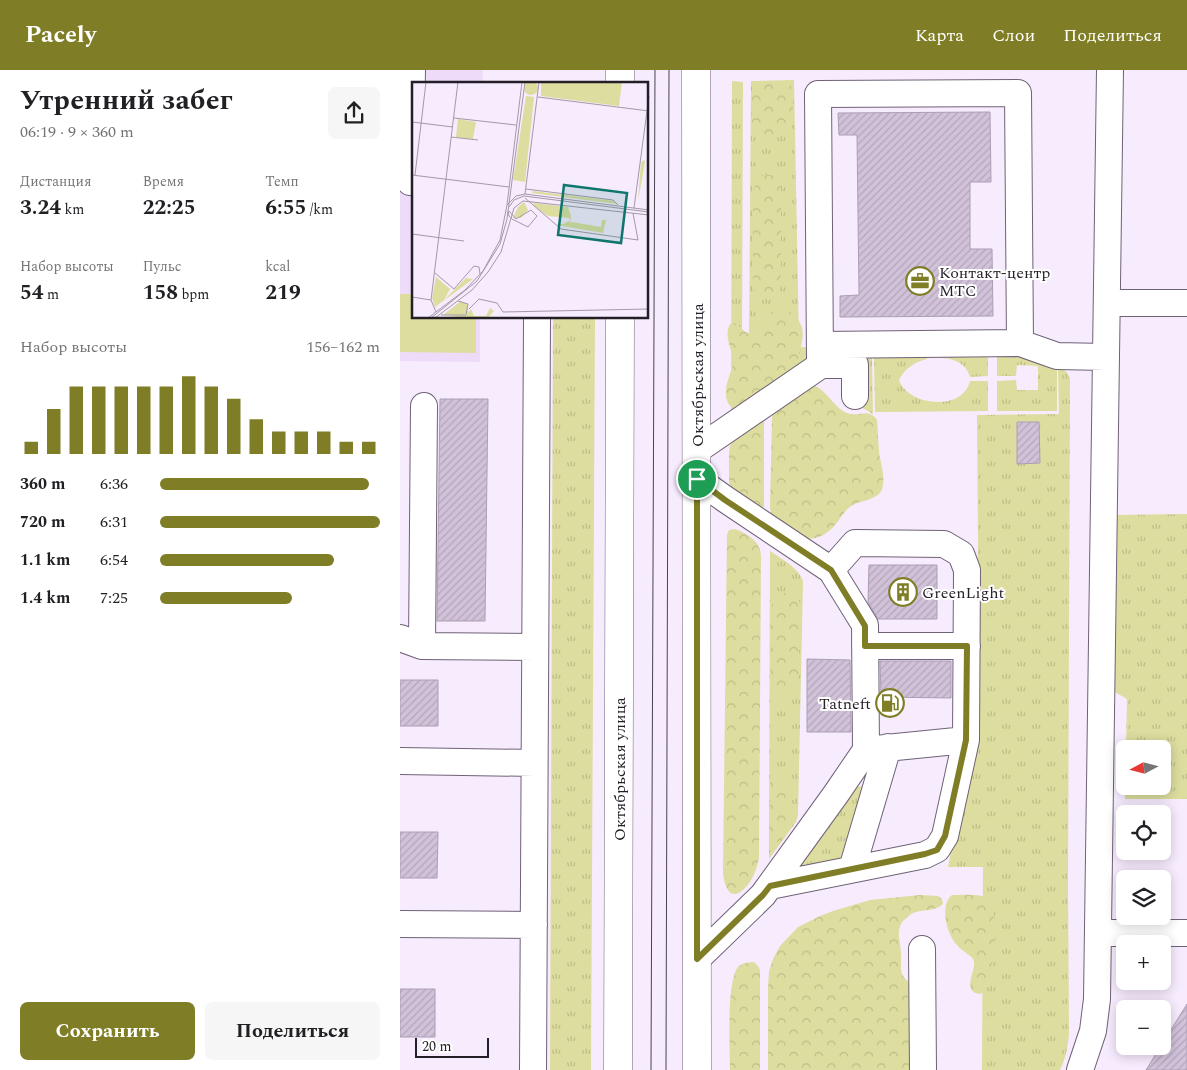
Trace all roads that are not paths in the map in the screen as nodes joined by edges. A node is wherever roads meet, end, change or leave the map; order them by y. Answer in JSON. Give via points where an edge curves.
{"nodes":[{"id":1,"x":412,"y":70,"type":"edge"},
{"id":2,"x":696,"y":70,"type":"edge"},
{"id":3,"x":1110,"y":70,"type":"edge"},
{"id":4,"x":410,"y":182,"type":"dead end"},
{"id":5,"x":1107,"y":303,"type":"junction"},
{"id":6,"x":1187,"y":303,"type":"edge"},
{"id":7,"x":537,"y":319,"type":"edge"},
{"id":8,"x":620,"y":319,"type":"edge"},
{"id":9,"x":1020,"y":343,"type":"junction"},
{"id":10,"x":821,"y":356,"type":"junction"},
{"id":11,"x":1105,"y":357,"type":"junction"},
{"id":12,"x":855,"y":396,"type":"dead end"},
{"id":13,"x":424,"y":406,"type":"dead end"},
{"id":14,"x":697,"y":450,"type":"junction"},
{"id":15,"x":697,"y":479,"type":"junction"},
{"id":16,"x":831,"y":570,"type":"junction"},
{"id":17,"x":411,"y":642,"type":"edge"},
{"id":18,"x":865,"y":646,"type":"junction"},
{"id":19,"x":967,"y":646,"type":"junction"},
{"id":20,"x":535,"y":647,"type":"junction"},
{"id":21,"x":966,"y":740,"type":"junction"},
{"id":22,"x":877,"y":748,"type":"junction"},
{"id":23,"x":400,"y":761,"type":"edge"},
{"id":24,"x":534,"y":763,"type":"junction"},
{"id":25,"x":852,"y":869,"type":"junction"},
{"id":26,"x":770,"y":886,"type":"junction"},
{"id":27,"x":400,"y":924,"type":"edge"},
{"id":28,"x":534,"y":925,"type":"junction"},
{"id":29,"x":1098,"y":932,"type":"junction"},
{"id":30,"x":1187,"y":933,"type":"edge"},
{"id":31,"x":922,"y":949,"type":"dead end"},
{"id":32,"x":697,"y":959,"type":"junction"},
{"id":33,"x":533,"y":1070,"type":"edge"},
{"id":34,"x":618,"y":1070,"type":"edge"},
{"id":35,"x":696,"y":1070,"type":"edge"},
{"id":36,"x":923,"y":1070,"type":"edge"},
{"id":37,"x":1080,"y":1070,"type":"edge"}],
"edges":[{"from":1,"to":4,"type":"street"},
{"from":2,"to":14,"type":"main road","name":"Октябрьская улица"},
{"from":3,"to":5,"type":"street"},
{"from":5,"to":6,"type":"street"},
{"from":5,"to":11,"type":"street"},
{"from":7,"to":20,"type":"street"},
{"from":8,"to":34,"type":"main road","name":"Октябрьская улица"},
{"from":9,"to":10,"type":"street"},
{"from":9,"to":10,"type":"street","via":[[1018,93],[818,94]]},
{"from":9,"to":11,"type":"street","via":[[1057,356]]},
{"from":10,"to":12,"type":"street","via":[[855,365]]},
{"from":10,"to":14,"type":"street"},
{"from":11,"to":29,"type":"street"},
{"from":13,"to":17,"type":"street"},
{"from":14,"to":15,"type":"main road","name":"Октябрьская улица"},
{"from":15,"to":16,"type":"street"},
{"from":15,"to":32,"type":"main road","name":"Октябрьская улица"},
{"from":16,"to":18,"type":"street","via":[[865,626]]},
{"from":16,"to":19,"type":"street","via":[[855,543],[944,544],[961,554],[967,570]]},
{"from":17,"to":20,"type":"street"},
{"from":18,"to":19,"type":"street"},
{"from":18,"to":22,"type":"street"},
{"from":19,"to":21,"type":"street"},
{"from":20,"to":24,"type":"street"},
{"from":21,"to":22,"type":"street"},
{"from":21,"to":25,"type":"street","via":[[945,836],[937,850]]},
{"from":22,"to":25,"type":"street"},
{"from":22,"to":26,"type":"street","via":[[836,794]]},
{"from":23,"to":24,"type":"street"},
{"from":24,"to":28,"type":"street"},
{"from":25,"to":26,"type":"street"},
{"from":26,"to":32,"type":"street"},
{"from":27,"to":28,"type":"street"},
{"from":28,"to":33,"type":"street"},
{"from":29,"to":30,"type":"street"},
{"from":29,"to":37,"type":"street","via":[[1093,1031]]},
{"from":31,"to":36,"type":"street"},
{"from":32,"to":35,"type":"main road","name":"Октябрьская улица"}]}
